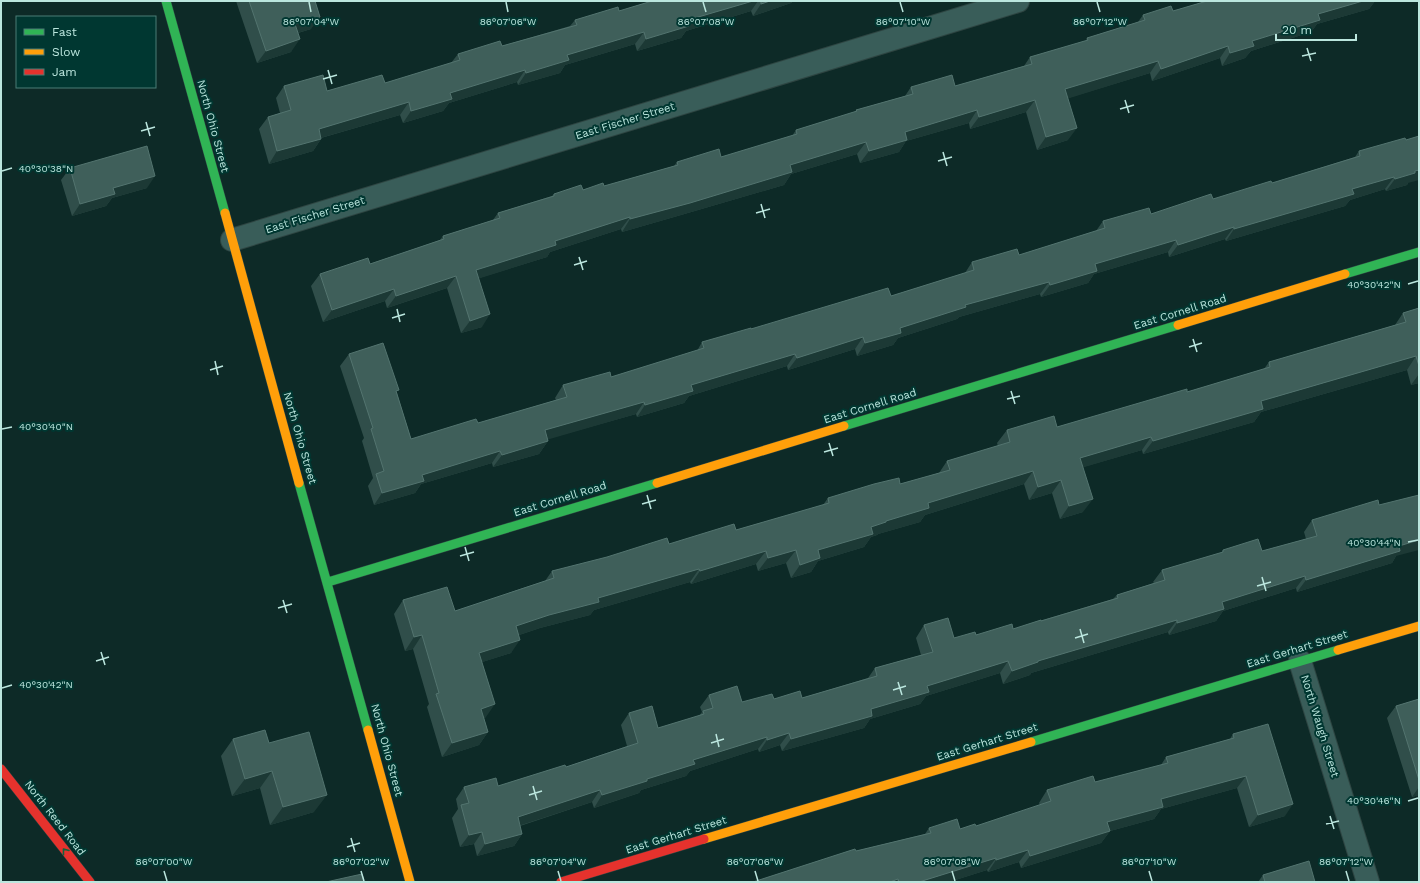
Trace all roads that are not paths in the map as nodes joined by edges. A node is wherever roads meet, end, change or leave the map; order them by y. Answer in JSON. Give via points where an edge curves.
{"nodes":[{"id":1,"x":166,"y":1,"type":"edge"},
{"id":2,"x":1018,"y":1,"type":"edge"},
{"id":3,"x":232,"y":240,"type":"junction"},
{"id":4,"x":1419,"y":252,"type":"edge"},
{"id":5,"x":328,"y":582,"type":"junction"},
{"id":6,"x":1419,"y":626,"type":"edge"},
{"id":7,"x":1300,"y":661,"type":"junction"},
{"id":8,"x":1,"y":769,"type":"edge"},
{"id":9,"x":90,"y":882,"type":"edge"},
{"id":10,"x":410,"y":882,"type":"edge"},
{"id":11,"x":561,"y":882,"type":"edge"},
{"id":12,"x":1368,"y":882,"type":"edge"}],
"edges":[{"from":1,"to":3,"type":"street","name":"North Ohio Street"},
{"from":2,"to":3,"type":"street","name":"East Fischer Street"},
{"from":3,"to":5,"type":"street","name":"North Ohio Street"},
{"from":4,"to":5,"type":"street","name":"East Cornell Road"},
{"from":5,"to":10,"type":"street","name":"North Ohio Street"},
{"from":6,"to":7,"type":"street","name":"East Gerhart Street"},
{"from":7,"to":11,"type":"street","name":"East Gerhart Street"},
{"from":7,"to":12,"type":"street","name":"North Waugh Street"},
{"from":9,"to":8,"type":"street","name":"North Reed Road","one_way":true}]}
